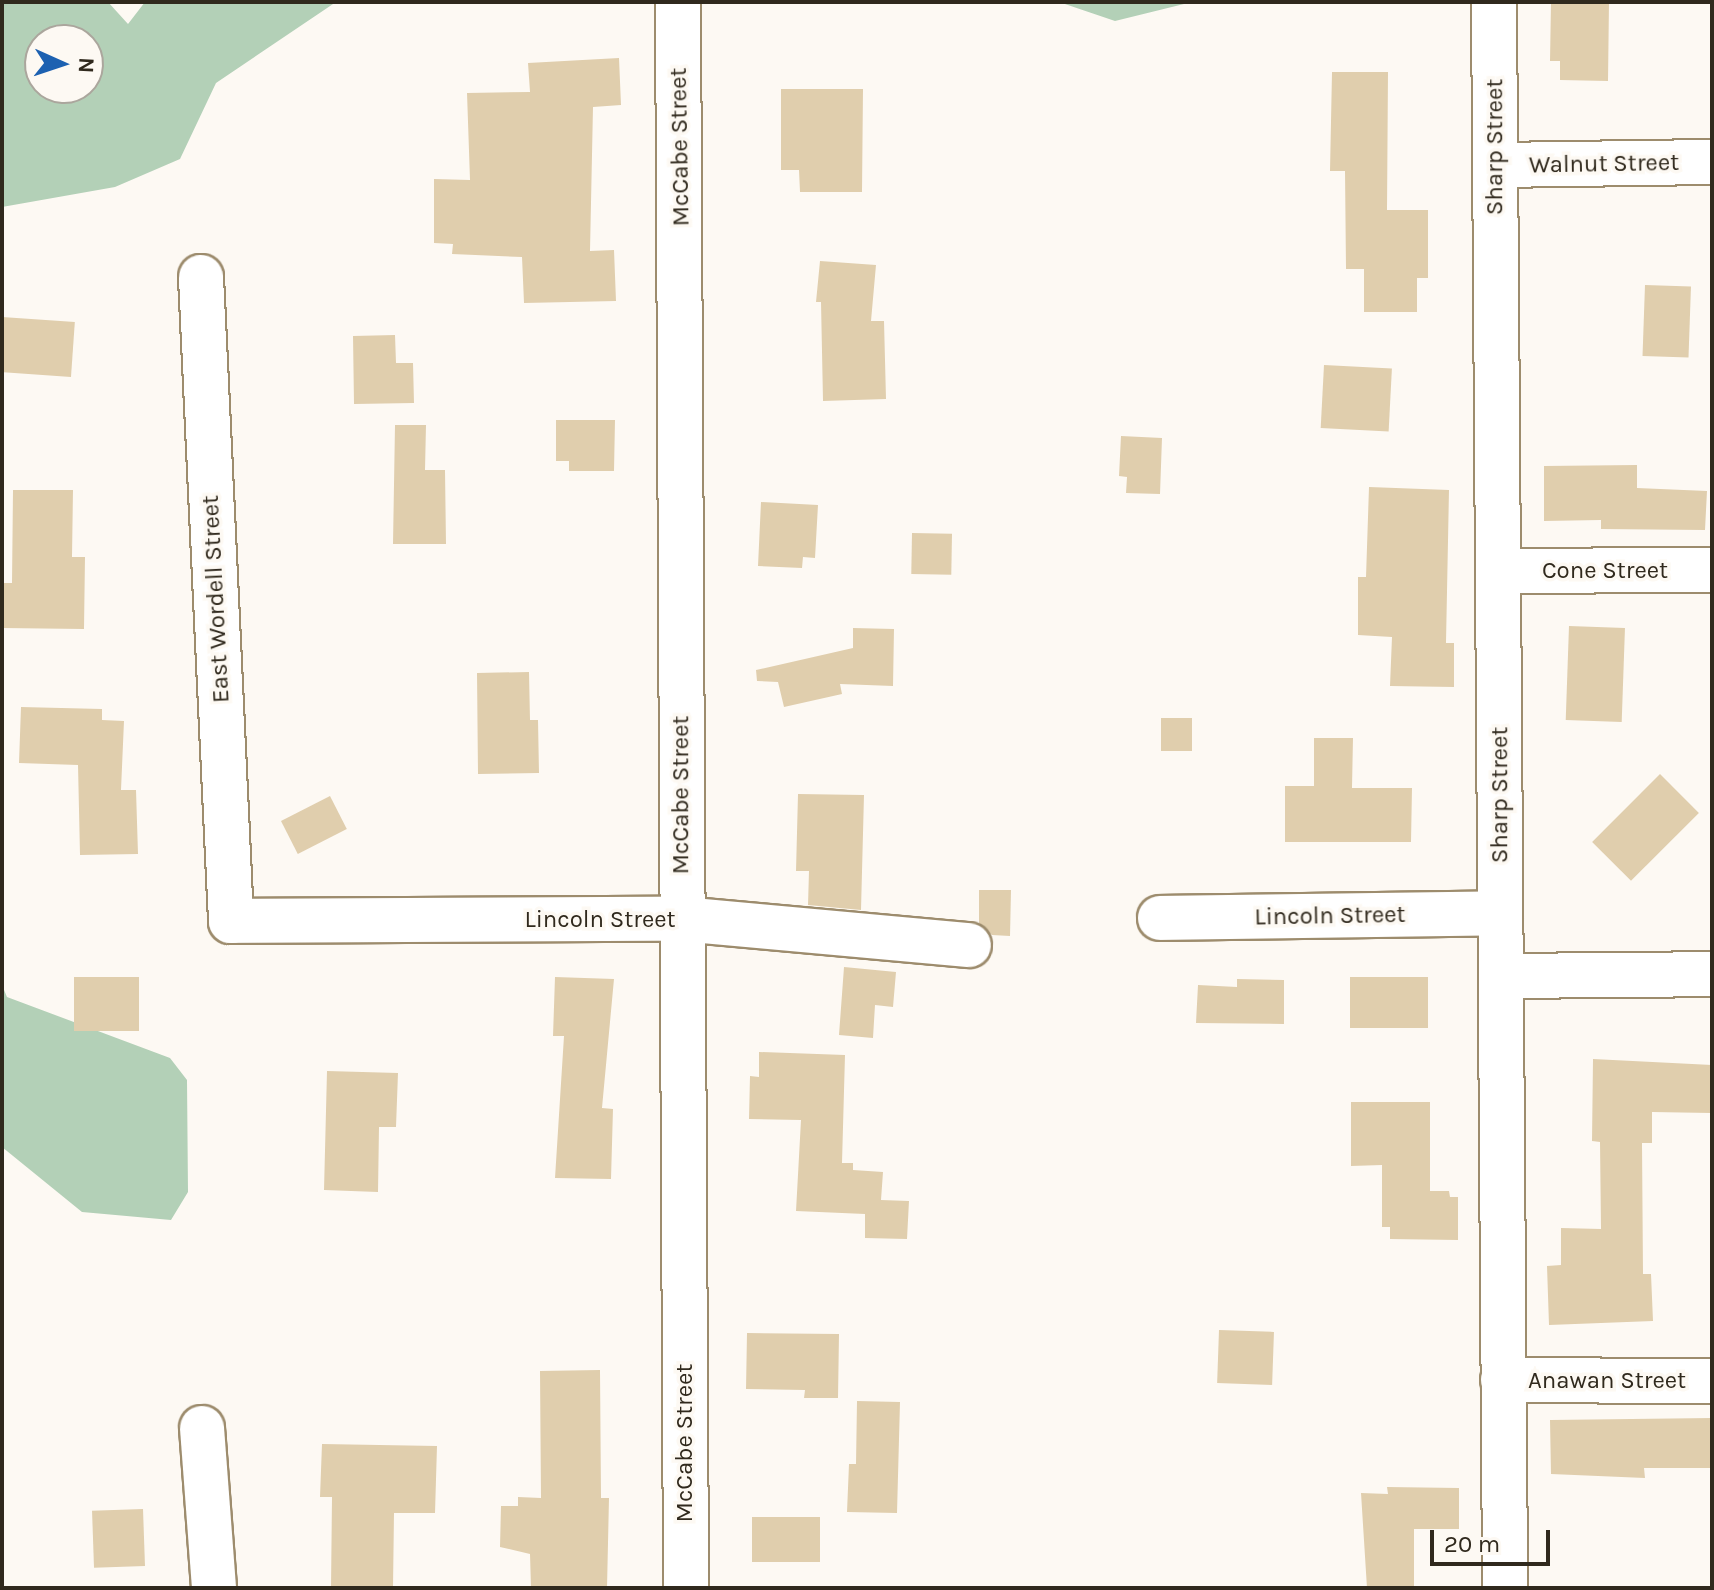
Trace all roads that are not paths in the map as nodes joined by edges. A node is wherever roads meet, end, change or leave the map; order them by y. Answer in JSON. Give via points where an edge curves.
{"nodes":[{"id":1,"x":678,"y":2,"type":"edge"},
{"id":2,"x":1494,"y":2,"type":"edge"},
{"id":3,"x":1712,"y":162,"type":"edge"},
{"id":4,"x":1496,"y":165,"type":"junction"},
{"id":5,"x":201,"y":277,"type":"dead end"},
{"id":6,"x":1712,"y":570,"type":"edge"},
{"id":7,"x":1499,"y":571,"type":"junction"},
{"id":8,"x":1500,"y":913,"type":"junction"},
{"id":9,"x":1160,"y":918,"type":"dead end"},
{"id":10,"x":681,"y":919,"type":"junction"},
{"id":11,"x":231,"y":921,"type":"joint"},
{"id":12,"x":969,"y":945,"type":"dead end"},
{"id":13,"x":1712,"y":974,"type":"edge"},
{"id":14,"x":1502,"y":976,"type":"junction"},
{"id":15,"x":1503,"y":1380,"type":"junction"},
{"id":16,"x":1712,"y":1381,"type":"edge"},
{"id":17,"x":202,"y":1428,"type":"dead end"},
{"id":18,"x":214,"y":1588,"type":"edge"},
{"id":19,"x":686,"y":1588,"type":"edge"},
{"id":20,"x":1505,"y":1588,"type":"edge"}],
"edges":[{"from":1,"to":10,"type":"street","name":"McCabe Street"},
{"from":2,"to":4,"type":"street","name":"Sharp Street"},
{"from":3,"to":4,"type":"street","name":"Walnut Street"},
{"from":4,"to":7,"type":"street","name":"Sharp Street"},
{"from":5,"to":11,"type":"street","name":"East Wordell Street"},
{"from":6,"to":7,"type":"street","name":"Cone Street"},
{"from":7,"to":8,"type":"street","name":"Sharp Street"},
{"from":8,"to":9,"type":"street","name":"Lincoln Street"},
{"from":8,"to":14,"type":"street","name":"Sharp Street"},
{"from":10,"to":11,"type":"street","name":"Lincoln Street"},
{"from":10,"to":12,"type":"street","name":"Lincoln Street"},
{"from":10,"to":19,"type":"street","name":"McCabe Street"},
{"from":13,"to":14,"type":"street"},
{"from":14,"to":15,"type":"street","name":"Sharp Street"},
{"from":15,"to":16,"type":"street","name":"Anawan Street"},
{"from":15,"to":20,"type":"street","name":"Sharp Street"},
{"from":17,"to":18,"type":"street"}]}
